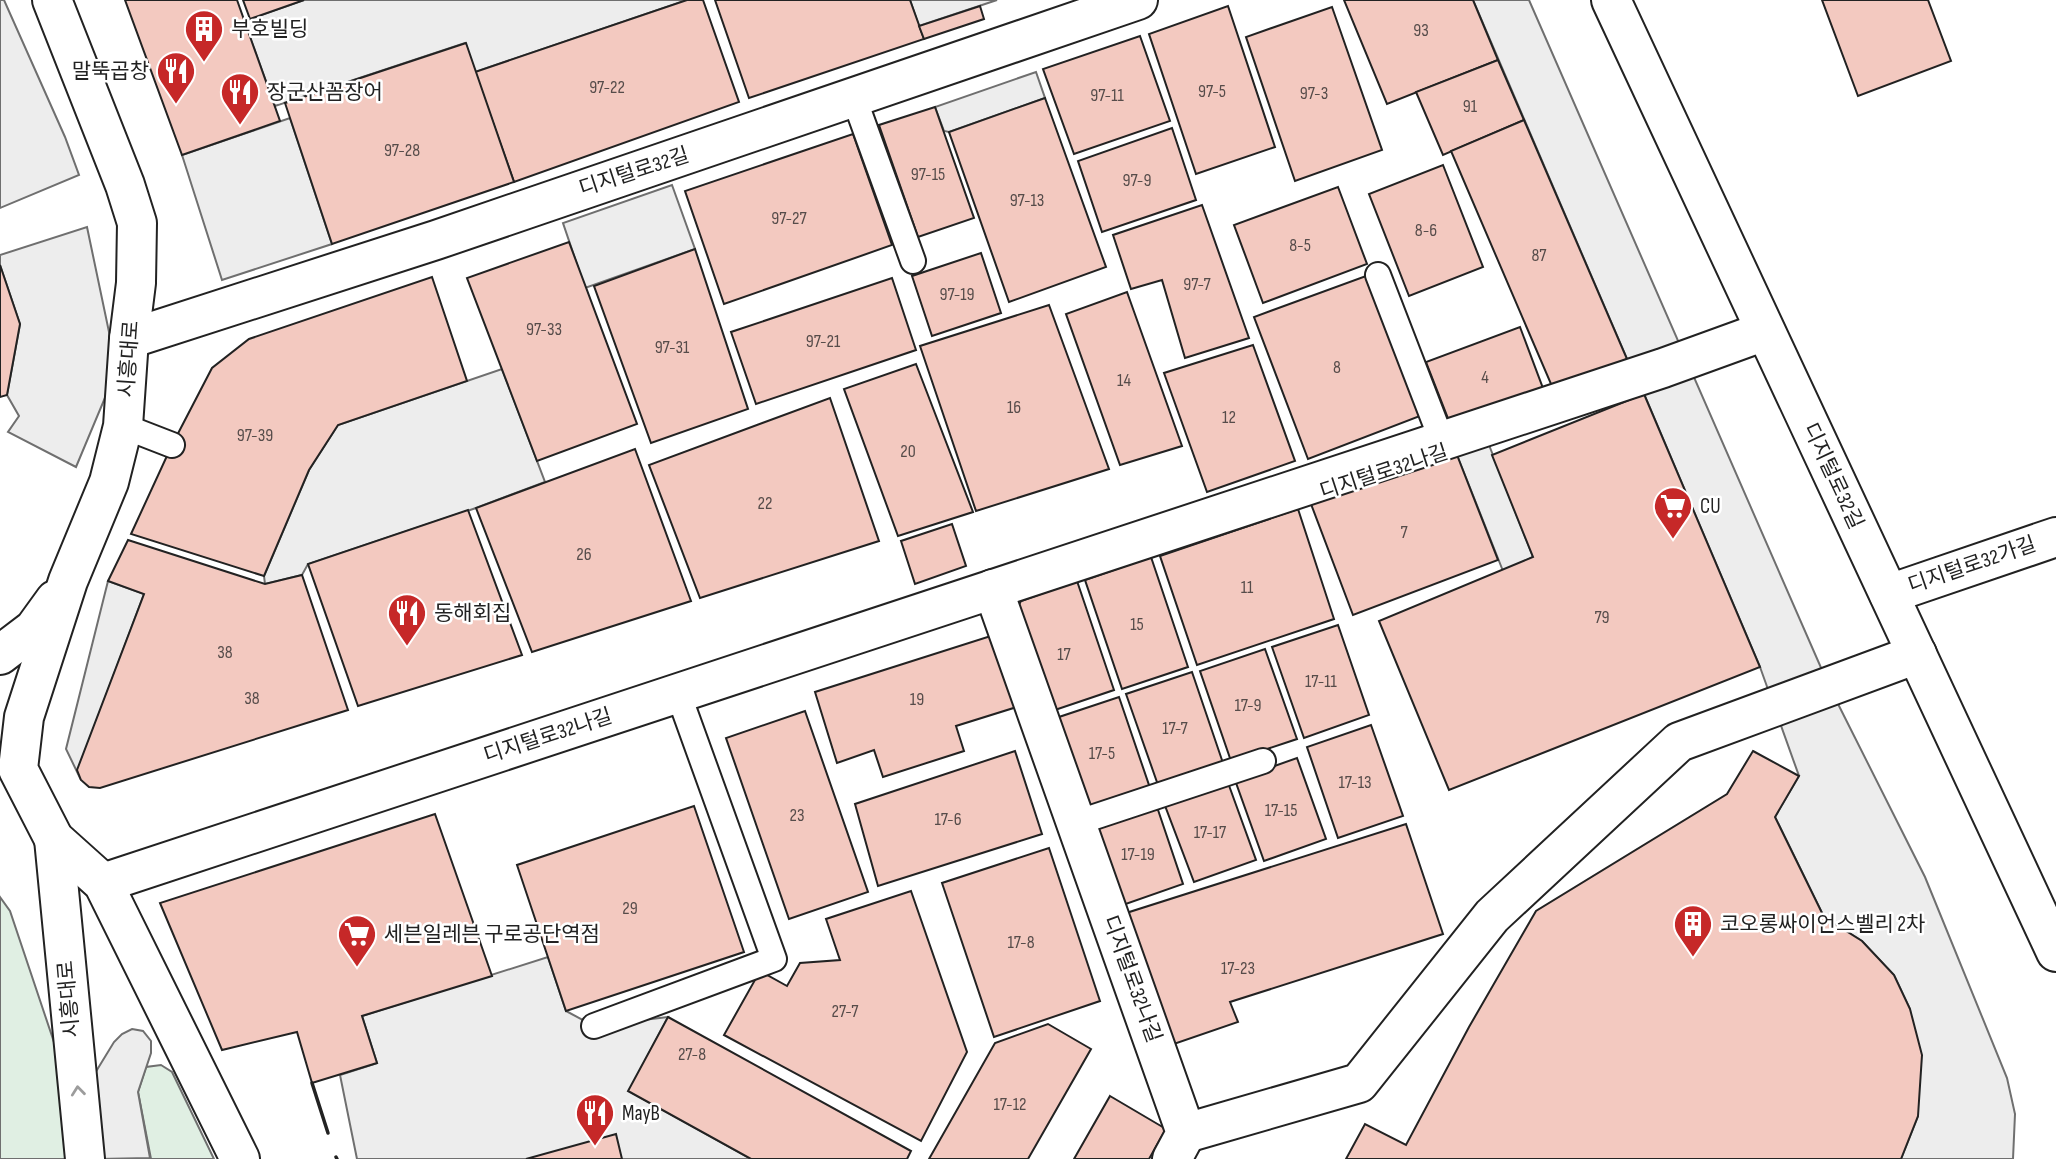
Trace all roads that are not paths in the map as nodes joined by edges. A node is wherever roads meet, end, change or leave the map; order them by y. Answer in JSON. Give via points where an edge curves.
{"nodes":[{"id":1,"x":52,"y":0,"type":"edge"},
{"id":2,"x":1138,"y":0,"type":"edge"},
{"id":3,"x":1611,"y":0,"type":"edge"},
{"id":4,"x":854,"y":97,"type":"junction"},
{"id":5,"x":913,"y":261,"type":"dead end"},
{"id":6,"x":1378,"y":275,"type":"dead end"},
{"id":7,"x":1768,"y":336,"type":"junction"},
{"id":8,"x":129,"y":339,"type":"junction"},
{"id":9,"x":123,"y":426,"type":"junction"},
{"id":10,"x":1442,"y":441,"type":"junction"},
{"id":11,"x":172,"y":445,"type":"dead end"},
{"id":12,"x":2056,"y":537,"type":"edge"},
{"id":13,"x":68,"y":581,"type":"junction"},
{"id":14,"x":995,"y":594,"type":"junction"},
{"id":15,"x":1889,"y":594,"type":"junction"},
{"id":16,"x":0,"y":643,"type":"edge"},
{"id":17,"x":1917,"y":654,"type":"junction"},
{"id":18,"x":0,"y":655,"type":"edge"},
{"id":19,"x":680,"y":698,"type":"junction"},
{"id":20,"x":1263,"y":761,"type":"dead end"},
{"id":21,"x":1076,"y":823,"type":"junction"},
{"id":22,"x":54,"y":839,"type":"junction"},
{"id":23,"x":105,"y":888,"type":"junction"},
{"id":24,"x":2056,"y":952,"type":"edge"},
{"id":25,"x":594,"y":1026,"type":"dead end"},
{"id":26,"x":1179,"y":1146,"type":"edge"},
{"id":27,"x":85,"y":1159,"type":"edge"},
{"id":28,"x":240,"y":1159,"type":"edge"}],
"edges":[{"from":1,"to":8,"type":"street","name":"시흥대로","via":[[137,223]]},
{"from":2,"to":4,"type":"street","name":"디지털로32길"},
{"from":3,"to":7,"type":"street","name":"디지털로32길"},
{"from":4,"to":5,"type":"lane"},
{"from":4,"to":8,"type":"street","name":"디지털로32길"},
{"from":6,"to":10,"type":"lane"},
{"from":7,"to":10,"type":"street","name":"디지털로32나길"},
{"from":7,"to":14,"type":"lane","name":"디지털로32나길","via":[[1691,370]]},
{"from":7,"to":15,"type":"street","name":"디지털로32길"},
{"from":8,"to":9,"type":"street","name":"시흥대로"},
{"from":9,"to":11,"type":"lane"},
{"from":9,"to":13,"type":"street","name":"시흥대로","via":[[109,482]]},
{"from":10,"to":14,"type":"street","name":"디지털로32나길"},
{"from":12,"to":15,"type":"street","name":"디지털로32가길"},
{"from":13,"to":16,"type":"lane"},
{"from":13,"to":18,"type":"street","via":[[34,629]]},
{"from":13,"to":22,"type":"street","name":"시흥대로","via":[[24,717],[18,769]]},
{"from":14,"to":19,"type":"street","name":"디지털로32나길"},
{"from":14,"to":21,"type":"street","name":"디지털로32나길"},
{"from":15,"to":17,"type":"street","name":"디지털로32길"},
{"from":17,"to":24,"type":"street","name":"디지털로32길"},
{"from":17,"to":26,"type":"street","via":[[1679,743],[1492,916],[1359,1083]]},
{"from":19,"to":23,"type":"street","name":"디지털로32나길"},
{"from":19,"to":25,"type":"lane","via":[[774,959]]},
{"from":20,"to":21,"type":"lane"},
{"from":21,"to":26,"type":"street","name":"디지털로32나길"},
{"from":22,"to":23,"type":"street"},
{"from":27,"to":22,"type":"street","name":"시흥대로","one_way":true},
{"from":23,"to":28,"type":"street"}]}
